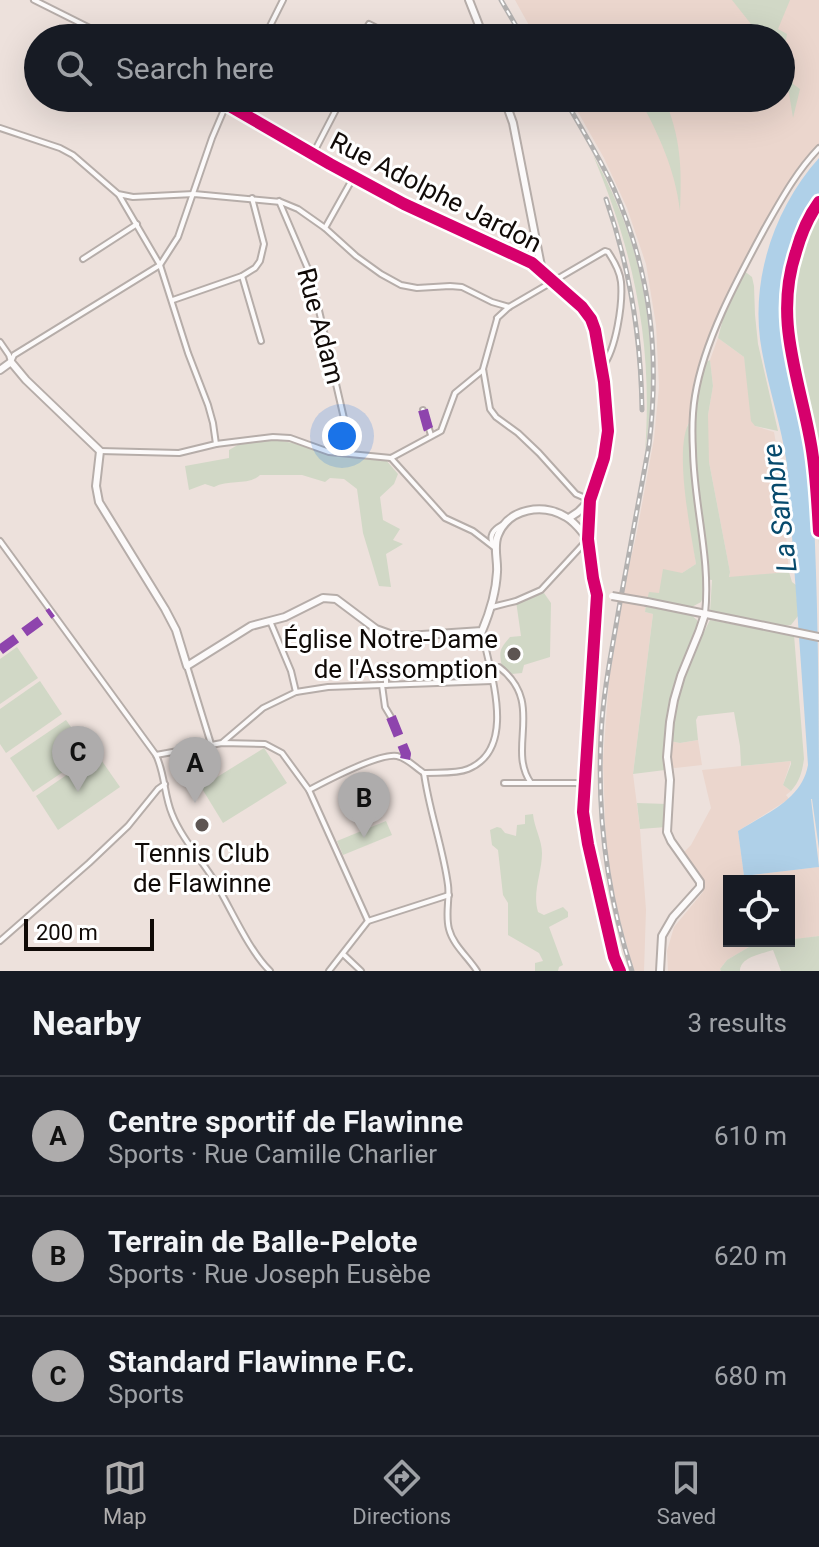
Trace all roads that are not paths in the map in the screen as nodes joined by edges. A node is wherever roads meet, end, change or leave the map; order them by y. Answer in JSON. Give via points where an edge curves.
{"nodes":[{"id":1,"x":34,"y":0,"type":"edge"},
{"id":2,"x":283,"y":0,"type":"edge"},
{"id":3,"x":469,"y":0,"type":"edge"},
{"id":4,"x":82,"y":24,"type":"edge"},
{"id":5,"x":271,"y":24,"type":"edge"},
{"id":6,"x":478,"y":24,"type":"edge"},
{"id":7,"x":223,"y":112,"type":"edge"},
{"id":8,"x":238,"y":112,"type":"edge"},
{"id":9,"x":335,"y":112,"type":"edge"},
{"id":10,"x":509,"y":112,"type":"edge"},
{"id":11,"x":0,"y":128,"type":"edge"},
{"id":12,"x":819,"y":148,"type":"edge"},
{"id":13,"x":313,"y":154,"type":"junction"},
{"id":14,"x":354,"y":177,"type":"junction"},
{"id":15,"x":118,"y":194,"type":"junction"},
{"id":16,"x":194,"y":194,"type":"junction"},
{"id":17,"x":252,"y":198,"type":"junction"},
{"id":18,"x":279,"y":201,"type":"junction"},
{"id":19,"x":137,"y":224,"type":"junction"},
{"id":20,"x":325,"y":228,"type":"junction"},
{"id":21,"x":83,"y":259,"type":"dead end"},
{"id":22,"x":160,"y":265,"type":"junction"},
{"id":23,"x":542,"y":271,"type":"junction"},
{"id":24,"x":242,"y":276,"type":"junction"},
{"id":25,"x":553,"y":282,"type":"junction"},
{"id":26,"x":172,"y":301,"type":"junction"},
{"id":27,"x":492,"y":302,"type":"junction"},
{"id":28,"x":509,"y":307,"type":"junction"},
{"id":29,"x":497,"y":318,"type":"junction"},
{"id":30,"x":261,"y":341,"type":"dead end"},
{"id":31,"x":0,"y":342,"type":"edge"},
{"id":32,"x":11,"y":362,"type":"junction"},
{"id":33,"x":601,"y":368,"type":"junction"},
{"id":34,"x":483,"y":369,"type":"junction"},
{"id":35,"x":0,"y":370,"type":"edge"},
{"id":36,"x":423,"y":410,"type":"dead end"},
{"id":37,"x":432,"y":436,"type":"junction"},
{"id":38,"x":216,"y":444,"type":"junction"},
{"id":39,"x":100,"y":451,"type":"junction"},
{"id":40,"x":352,"y":453,"type":"junction"},
{"id":41,"x":391,"y":458,"type":"junction"},
{"id":42,"x":590,"y":500,"type":"junction"},
{"id":43,"x":569,"y":518,"type":"junction"},
{"id":44,"x":588,"y":539,"type":"junction"},
{"id":45,"x":0,"y":541,"type":"edge"},
{"id":46,"x":495,"y":548,"type":"junction"},
{"id":47,"x":597,"y":595,"type":"junction"},
{"id":48,"x":492,"y":607,"type":"junction"},
{"id":49,"x":705,"y":614,"type":"junction"},
{"id":50,"x":270,"y":621,"type":"junction"},
{"id":51,"x":482,"y":631,"type":"junction"},
{"id":52,"x":819,"y":637,"type":"edge"},
{"id":53,"x":187,"y":666,"type":"junction"},
{"id":54,"x":386,"y":666,"type":"dead end"},
{"id":55,"x":489,"y":669,"type":"junction"},
{"id":56,"x":492,"y":681,"type":"junction"},
{"id":57,"x":384,"y":685,"type":"junction"},
{"id":58,"x":296,"y":692,"type":"junction"},
{"id":59,"x":391,"y":717,"type":"dead end"},
{"id":60,"x":222,"y":743,"type":"junction"},
{"id":61,"x":211,"y":744,"type":"junction"},
{"id":62,"x":156,"y":755,"type":"junction"},
{"id":63,"x":424,"y":773,"type":"junction"},
{"id":64,"x":504,"y":783,"type":"dead end"},
{"id":65,"x":531,"y":783,"type":"junction"},
{"id":66,"x":165,"y":784,"type":"junction"},
{"id":67,"x":585,"y":784,"type":"junction"},
{"id":68,"x":309,"y":790,"type":"junction"},
{"id":69,"x":449,"y":895,"type":"junction"},
{"id":70,"x":368,"y":921,"type":"junction"},
{"id":71,"x":0,"y":941,"type":"edge"},
{"id":72,"x":343,"y":954,"type":"junction"},
{"id":73,"x":270,"y":971,"type":"edge"},
{"id":74,"x":329,"y":971,"type":"edge"},
{"id":75,"x":361,"y":971,"type":"edge"},
{"id":76,"x":477,"y":971,"type":"edge"},
{"id":77,"x":620,"y":971,"type":"edge"},
{"id":78,"x":660,"y":971,"type":"edge"}],
"edges":[{"from":1,"to":4,"type":"street"},
{"from":2,"to":5,"type":"street"},
{"from":3,"to":6,"type":"street"},
{"from":7,"to":16,"type":"street"},
{"from":8,"to":13,"type":"street","name":"Rue Adolphe Jardon"},
{"from":9,"to":13,"type":"street"},
{"from":10,"to":23,"type":"street"},
{"from":11,"to":15,"type":"street","via":[[73,155]]},
{"from":12,"to":49,"type":"street","via":[[794,177],[743,270],[697,385],[693,450]]},
{"from":13,"to":14,"type":"street","name":"Rue Adolphe Jardon"},
{"from":14,"to":20,"type":"street"},
{"from":14,"to":23,"type":"street","name":"Rue Adolphe Jardon"},
{"from":15,"to":16,"type":"street"},
{"from":15,"to":19,"type":"street"},
{"from":16,"to":17,"type":"street"},
{"from":16,"to":22,"type":"street","via":[[178,237]]},
{"from":17,"to":18,"type":"street"},
{"from":17,"to":24,"type":"street","via":[[264,252],[255,268]]},
{"from":18,"to":20,"type":"street"},
{"from":18,"to":40,"type":"street","name":"Rue Adam","via":[[315,288]]},
{"from":19,"to":21,"type":"street"},
{"from":19,"to":22,"type":"street"},
{"from":20,"to":27,"type":"street","via":[[401,285],[462,287]]},
{"from":22,"to":26,"type":"street"},
{"from":22,"to":32,"type":"street","via":[[14,355]]},
{"from":23,"to":25,"type":"street"},
{"from":24,"to":26,"type":"street"},
{"from":24,"to":30,"type":"street"},
{"from":25,"to":28,"type":"street"},
{"from":25,"to":33,"type":"street","via":[[591,319]]},
{"from":25,"to":33,"type":"street","via":[[605,251],[614,260],[621,296],[615,334]]},
{"from":26,"to":38,"type":"street"},
{"from":27,"to":28,"type":"street"},
{"from":27,"to":29,"type":"street"},
{"from":28,"to":29,"type":"street"},
{"from":29,"to":34,"type":"street"},
{"from":31,"to":32,"type":"street"},
{"from":32,"to":35,"type":"street"},
{"from":32,"to":39,"type":"street"},
{"from":33,"to":42,"type":"street","via":[[608,431]]},
{"from":34,"to":37,"type":"street","via":[[455,393],[441,431]]},
{"from":34,"to":42,"type":"street","via":[[496,417],[576,494]]},
{"from":36,"to":37,"type":"street"},
{"from":37,"to":41,"type":"street"},
{"from":38,"to":39,"type":"street","via":[[179,453]]},
{"from":38,"to":40,"type":"street","via":[[290,438],[329,452]]},
{"from":39,"to":53,"type":"street","via":[[99,502],[165,609]]},
{"from":40,"to":41,"type":"street"},
{"from":41,"to":46,"type":"street","via":[[445,518]]},
{"from":42,"to":43,"type":"street"},
{"from":42,"to":44,"type":"street"},
{"from":43,"to":44,"type":"street"},
{"from":43,"to":46,"type":"street","via":[[542,508],[517,514],[505,524]]},
{"from":44,"to":47,"type":"street"},
{"from":44,"to":48,"type":"street","via":[[541,590]]},
{"from":45,"to":62,"type":"street"},
{"from":46,"to":48,"type":"street"},
{"from":47,"to":49,"type":"street","bridge":true},
{"from":47,"to":67,"type":"street"},
{"from":48,"to":51,"type":"street"},
{"from":49,"to":52,"type":"street"},
{"from":49,"to":78,"type":"street","via":[[674,700],[667,757],[667,832],[700,882],[662,936]]},
{"from":50,"to":51,"type":"street","via":[[333,598],[390,634]]},
{"from":50,"to":53,"type":"street","via":[[251,626]]},
{"from":50,"to":58,"type":"street"},
{"from":51,"to":55,"type":"street"},
{"from":53,"to":61,"type":"street"},
{"from":54,"to":57,"type":"street"},
{"from":55,"to":56,"type":"street"},
{"from":55,"to":65,"type":"street","via":[[499,667],[519,691],[523,767]]},
{"from":56,"to":57,"type":"street"},
{"from":56,"to":63,"type":"street","via":[[498,718],[487,758],[466,770]]},
{"from":57,"to":58,"type":"street"},
{"from":57,"to":59,"type":"street"},
{"from":58,"to":60,"type":"street","via":[[263,708]]},
{"from":60,"to":61,"type":"street"},
{"from":60,"to":68,"type":"street","via":[[270,745]]},
{"from":61,"to":62,"type":"street"},
{"from":62,"to":66,"type":"street"},
{"from":63,"to":68,"type":"street","via":[[405,759],[389,757]]},
{"from":63,"to":69,"type":"street"},
{"from":64,"to":65,"type":"street"},
{"from":65,"to":67,"type":"street"},
{"from":66,"to":71,"type":"street","via":[[128,826]]},
{"from":66,"to":73,"type":"street","via":[[176,824]]},
{"from":67,"to":77,"type":"street","via":[[586,837]]},
{"from":68,"to":70,"type":"street"},
{"from":69,"to":70,"type":"street"},
{"from":69,"to":76,"type":"street","via":[[449,931]]},
{"from":70,"to":72,"type":"street"},
{"from":72,"to":74,"type":"street"},
{"from":72,"to":75,"type":"street"}]}
